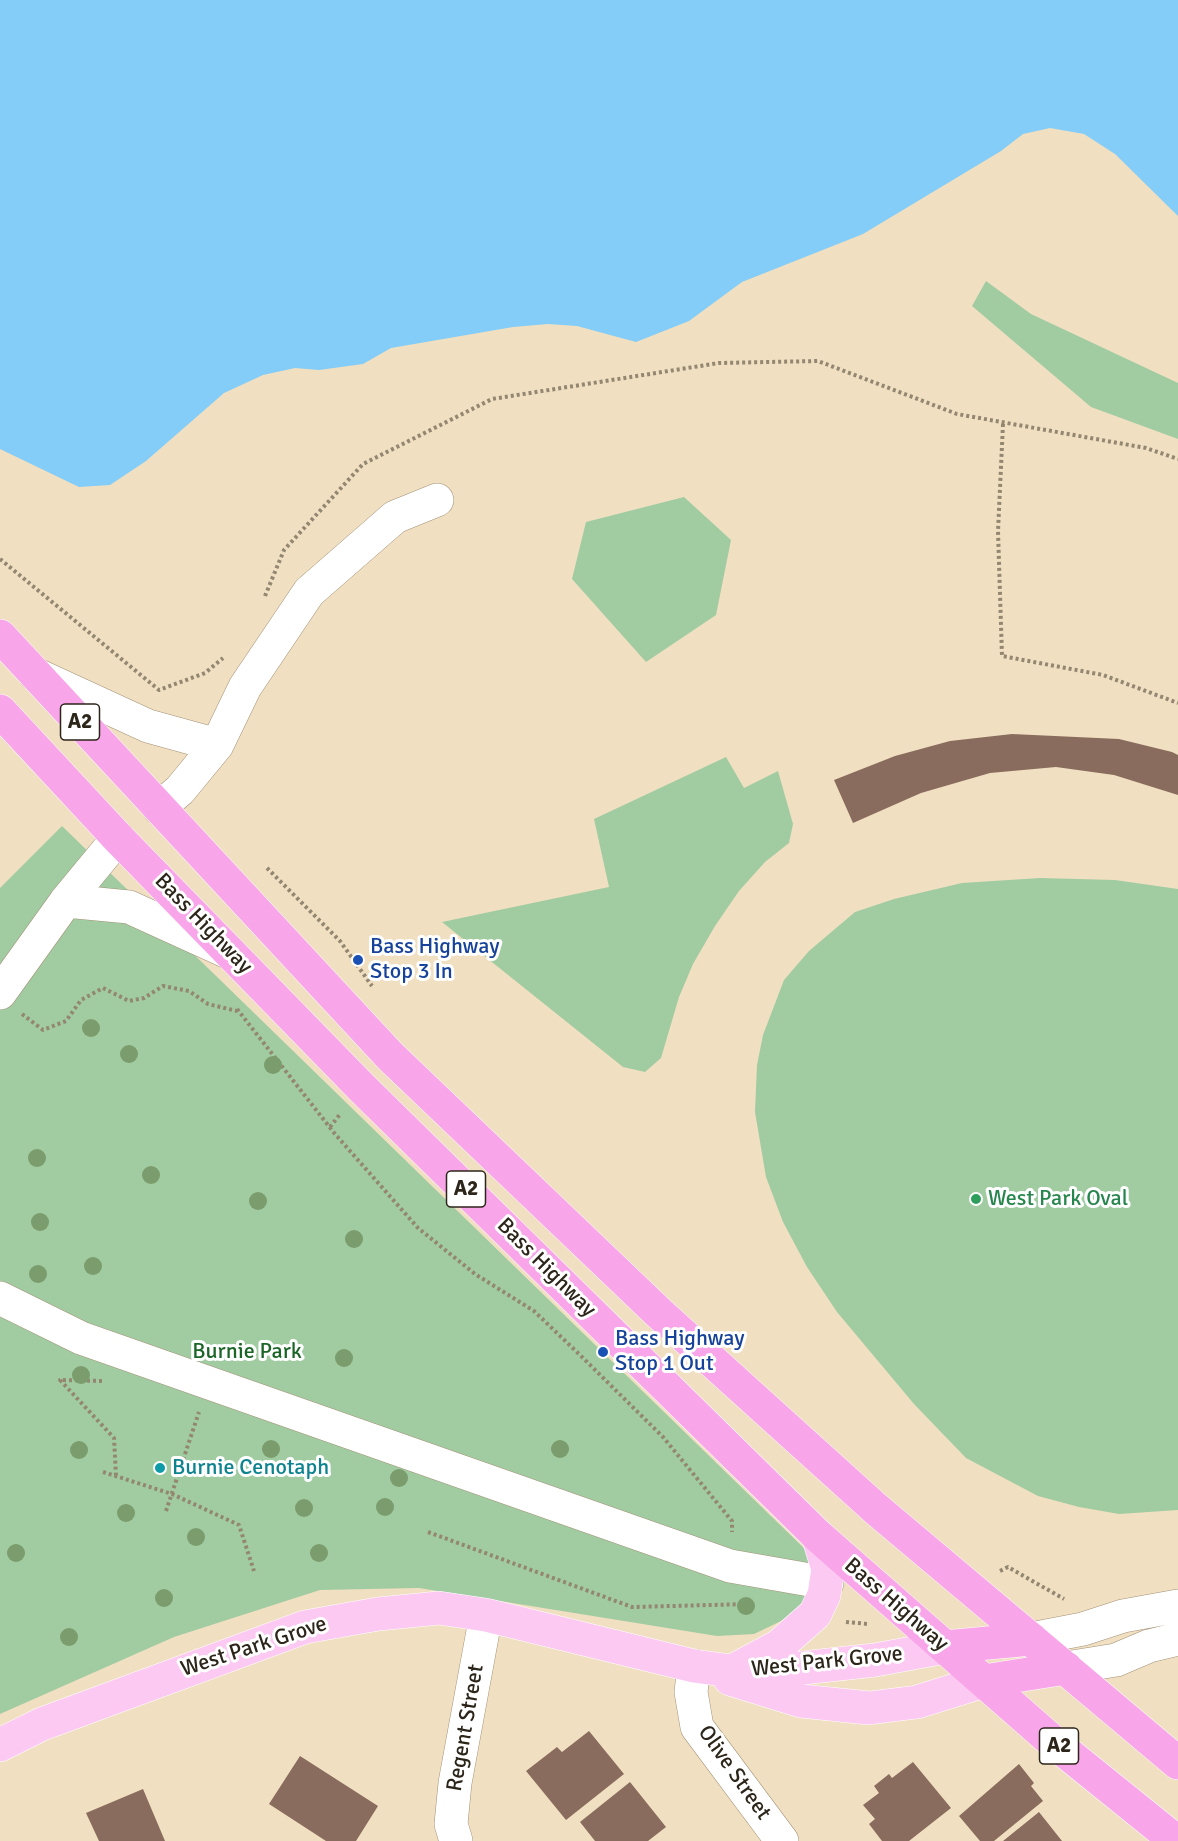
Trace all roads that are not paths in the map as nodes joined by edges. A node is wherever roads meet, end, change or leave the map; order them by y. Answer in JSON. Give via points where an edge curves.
{"nodes":[{"id":1,"x":437,"y":500,"type":"dead end"},
{"id":2,"x":0,"y":636,"type":"edge"},
{"id":3,"x":35,"y":674,"type":"junction"},
{"id":4,"x":0,"y":711,"type":"edge"},
{"id":5,"x":217,"y":745,"type":"junction"},
{"id":6,"x":159,"y":808,"type":"junction"},
{"id":7,"x":118,"y":838,"type":"junction"},
{"id":8,"x":66,"y":901,"type":"junction"},
{"id":9,"x":232,"y":954,"type":"junction"},
{"id":10,"x":9,"y":1002,"type":"edge"},
{"id":11,"x":0,"y":1298,"type":"edge"},
{"id":12,"x":818,"y":1536,"type":"junction"},
{"id":13,"x":827,"y":1583,"type":"junction"},
{"id":14,"x":1178,"y":1606,"type":"edge"},
{"id":15,"x":486,"y":1615,"type":"junction"},
{"id":16,"x":1031,"y":1639,"type":"junction"},
{"id":17,"x":1178,"y":1639,"type":"edge"},
{"id":18,"x":945,"y":1647,"type":"junction"},
{"id":19,"x":694,"y":1666,"type":"junction"},
{"id":20,"x":1066,"y":1668,"type":"junction"},
{"id":21,"x":731,"y":1671,"type":"junction"},
{"id":22,"x":984,"y":1681,"type":"junction"},
{"id":23,"x":0,"y":1745,"type":"edge"},
{"id":24,"x":1178,"y":1763,"type":"edge"},
{"id":25,"x":456,"y":1841,"type":"edge"},
{"id":26,"x":782,"y":1841,"type":"edge"},
{"id":27,"x":1176,"y":1841,"type":"edge"}],
"edges":[{"from":1,"to":5,"type":"street","via":[[395,517],[309,592],[245,687]]},
{"from":2,"to":3,"type":"highway","name":"Bass Highway","number":"A2"},
{"from":3,"to":5,"type":"street","via":[[148,726]]},
{"from":3,"to":6,"type":"highway","name":"Bass Highway","number":"A2"},
{"from":4,"to":7,"type":"highway","name":"Bass Highway","number":"A2"},
{"from":5,"to":6,"type":"street","via":[[180,790]]},
{"from":6,"to":7,"type":"highway"},
{"from":6,"to":16,"type":"highway","name":"Bass Highway","number":"A2","via":[[390,1056],[626,1281],[876,1509]]},
{"from":7,"to":8,"type":"street"},
{"from":7,"to":9,"type":"highway","name":"Bass Highway","number":"A2"},
{"from":8,"to":9,"type":"street","via":[[129,907]]},
{"from":8,"to":10,"type":"street"},
{"from":9,"to":12,"type":"highway","name":"Bass Highway","number":"A2","via":[[362,1088]]},
{"from":11,"to":13,"type":"street","via":[[81,1338],[730,1566]]},
{"from":12,"to":13,"type":"main road","via":[[826,1558]]},
{"from":12,"to":18,"type":"highway","name":"Bass Highway","number":"A2"},
{"from":13,"to":21,"type":"main road","via":[[815,1614],[797,1631],[761,1658]]},
{"from":14,"to":16,"type":"street"},
{"from":15,"to":19,"type":"main road","name":"West Park Grove"},
{"from":15,"to":23,"type":"main road","name":"West Park Grove","via":[[439,1608],[343,1618],[305,1627],[42,1724]]},
{"from":15,"to":25,"type":"street","name":"Regent Street","via":[[455,1783],[451,1824]]},
{"from":16,"to":18,"type":"highway","name":"West Park Grove"},
{"from":16,"to":20,"type":"highway","name":"Bass Highway","number":"A2"},
{"from":17,"to":20,"type":"street","via":[[1116,1660]]},
{"from":18,"to":21,"type":"main road","name":"West Park Grove","via":[[829,1665]]},
{"from":18,"to":22,"type":"highway","name":"Bass Highway","number":"A2"},
{"from":19,"to":21,"type":"main road","name":"West Park Grove"},
{"from":19,"to":22,"type":"main road","name":"West Park Grove","via":[[801,1701],[869,1708],[917,1702]]},
{"from":19,"to":26,"type":"street","name":"Olive Street","via":[[691,1692],[697,1727]]},
{"from":20,"to":22,"type":"highway"},
{"from":20,"to":24,"type":"highway","name":"Bass Highway","number":"A2"},
{"from":22,"to":27,"type":"highway","name":"Bass Highway","number":"A2"}]}
